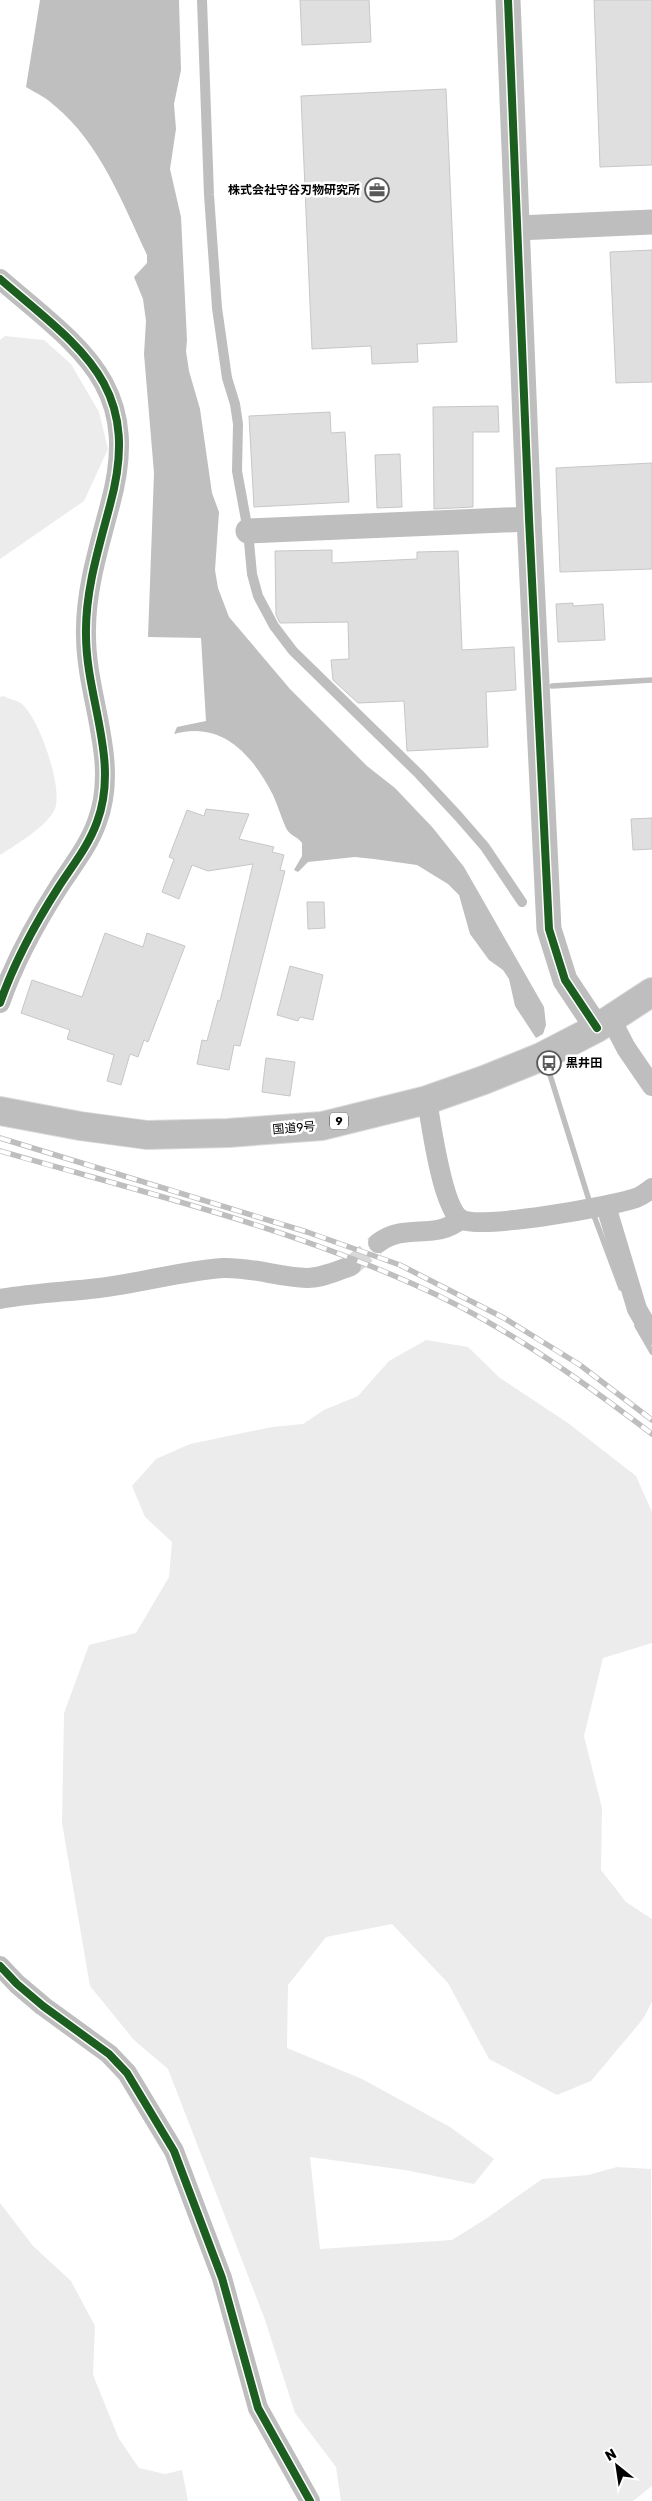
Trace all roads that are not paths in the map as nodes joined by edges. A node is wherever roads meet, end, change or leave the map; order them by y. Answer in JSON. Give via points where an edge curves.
{"nodes":[{"id":1,"x":202,"y":0,"type":"edge"},
{"id":2,"x":508,"y":0,"type":"edge"},
{"id":3,"x":652,"y":222,"type":"edge"},
{"id":4,"x":518,"y":228,"type":"junction"},
{"id":5,"x":0,"y":279,"type":"edge"},
{"id":6,"x":529,"y":520,"type":"junction"},
{"id":7,"x":248,"y":531,"type":"junction"},
{"id":8,"x":522,"y":902,"type":"dead end"},
{"id":9,"x":652,"y":992,"type":"edge"},
{"id":10,"x":0,"y":1003,"type":"edge"},
{"id":11,"x":604,"y":1023,"type":"junction"},
{"id":12,"x":652,"y":1086,"type":"edge"},
{"id":13,"x":427,"y":1100,"type":"junction"},
{"id":14,"x":0,"y":1111,"type":"edge"},
{"id":15,"x":652,"y":1188,"type":"edge"},
{"id":16,"x":597,"y":1207,"type":"junction"},
{"id":17,"x":460,"y":1219,"type":"junction"},
{"id":18,"x":378,"y":1243,"type":"tunnel mouth"},
{"id":19,"x":351,"y":1266,"type":"tunnel mouth"},
{"id":20,"x":0,"y":1300,"type":"edge"},
{"id":21,"x":652,"y":1335,"type":"edge"},
{"id":22,"x":0,"y":1966,"type":"edge"},
{"id":23,"x":310,"y":2501,"type":"edge"}],
"edges":[{"from":1,"to":7,"type":"lane","via":[[217,308],[227,378],[236,404],[237,471]]},
{"from":2,"to":4,"type":"street"},
{"from":3,"to":4,"type":"street"},
{"from":4,"to":6,"type":"street"},
{"from":5,"to":10,"type":"street","via":[[68,337],[93,364],[115,408],[120,460],[94,570],[86,634],[87,662],[104,757],[103,801],[92,835],[57,889],[20,957]]},
{"from":6,"to":7,"type":"street"},
{"from":6,"to":11,"type":"street","via":[[549,930],[565,980]]},
{"from":7,"to":8,"type":"lane","via":[[254,581],[264,611],[274,626],[294,651],[459,817],[485,847]]},
{"from":9,"to":11,"type":"highway","name":"国道9号","number":"9"},
{"from":11,"to":12,"type":"street"},
{"from":11,"to":13,"type":"highway","name":"国道9号","number":"9","via":[[541,1058]]},
{"from":13,"to":14,"type":"highway","name":"国道9号","number":"9","via":[[322,1126],[228,1134],[147,1135]]},
{"from":13,"to":17,"type":"street","via":[[444,1188],[452,1210]]},
{"from":15,"to":16,"type":"street","via":[[637,1198]]},
{"from":16,"to":17,"type":"street","via":[[532,1218],[471,1223]]},
{"from":16,"to":21,"type":"street","via":[[637,1309]]},
{"from":17,"to":18,"type":"street","via":[[443,1230],[402,1231]]},
{"from":19,"to":20,"type":"street","via":[[330,1275],[307,1278],[224,1268]]},
{"from":22,"to":23,"type":"street","via":[[43,2006],[110,2054],[127,2073],[174,2151],[222,2278],[258,2408]]}]}
